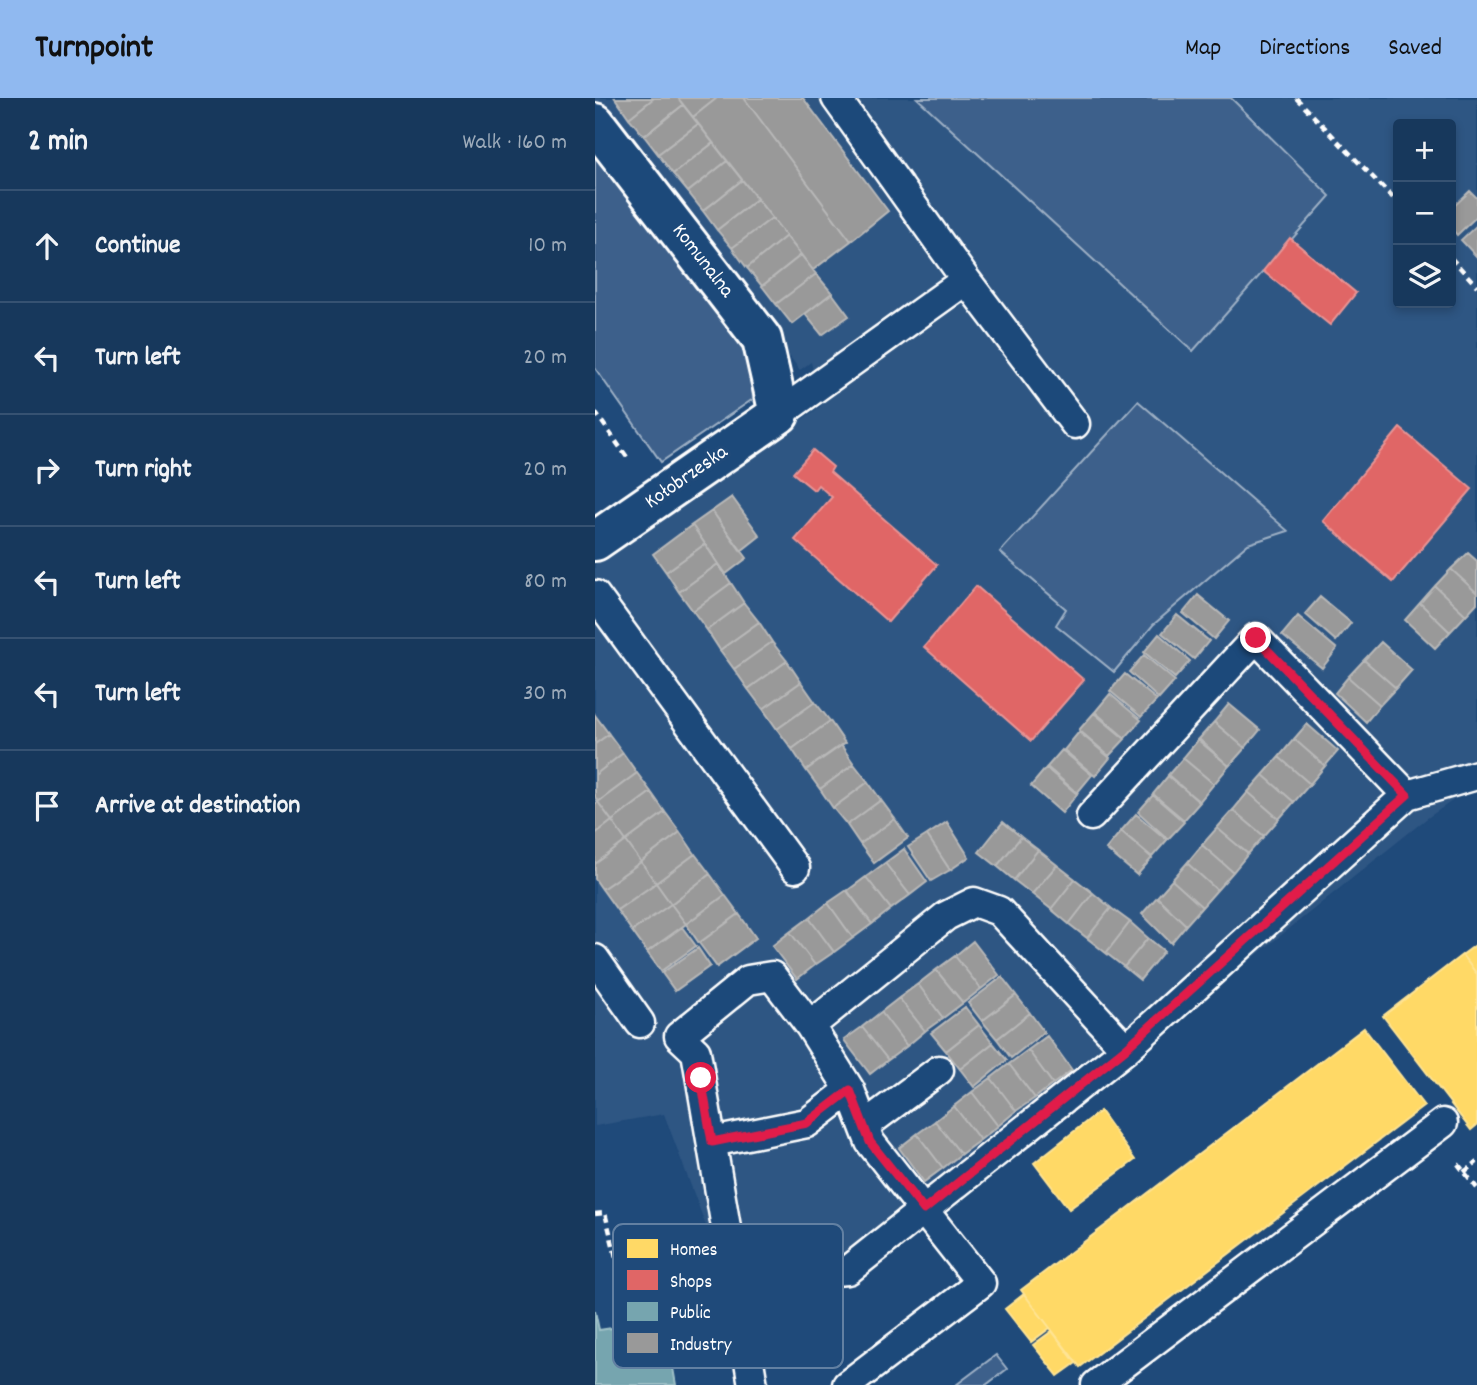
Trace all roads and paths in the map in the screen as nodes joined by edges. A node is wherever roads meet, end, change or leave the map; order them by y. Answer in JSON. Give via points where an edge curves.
{"nodes":[{"id":1,"x":836,"y":98,"type":"edge"},
{"id":2,"x":1296,"y":98,"type":"edge"},
{"id":3,"x":595,"y":123,"type":"edge"},
{"id":4,"x":1393,"y":199,"type":"edge"},
{"id":5,"x":1456,"y":263,"type":"edge"},
{"id":6,"x":966,"y":280,"type":"junction"},
{"id":7,"x":1477,"y":286,"type":"edge"},
{"id":8,"x":595,"y":412,"type":"edge"},
{"id":9,"x":779,"y":414,"type":"junction"},
{"id":10,"x":1075,"y":425,"type":"dead end"},
{"id":11,"x":656,"y":499,"type":"junction"},
{"id":12,"x":595,"y":541,"type":"edge"},
{"id":13,"x":595,"y":595,"type":"edge"},
{"id":14,"x":1477,"y":775,"type":"edge"},
{"id":15,"x":1407,"y":795,"type":"junction"},
{"id":16,"x":1091,"y":816,"type":"dead end"},
{"id":17,"x":795,"y":868,"type":"dead end"},
{"id":18,"x":595,"y":959,"type":"edge"},
{"id":19,"x":640,"y":1023,"type":"dead end"},
{"id":20,"x":810,"y":1026,"type":"junction"},
{"id":21,"x":1125,"y":1049,"type":"junction"},
{"id":22,"x":939,"y":1070,"type":"dead end"},
{"id":23,"x":850,"y":1090,"type":"junction"},
{"id":24,"x":1443,"y":1123,"type":"dead end"},
{"id":25,"x":865,"y":1126,"type":"junction"},
{"id":26,"x":712,"y":1142,"type":"junction"},
{"id":27,"x":1477,"y":1162,"type":"edge"},
{"id":28,"x":1464,"y":1172,"type":"dead end"},
{"id":29,"x":924,"y":1210,"type":"junction"},
{"id":30,"x":595,"y":1214,"type":"edge"},
{"id":31,"x":725,"y":1224,"type":"edge"},
{"id":32,"x":613,"y":1245,"type":"edge"},
{"id":33,"x":843,"y":1270,"type":"edge"},
{"id":34,"x":847,"y":1385,"type":"edge"},
{"id":35,"x":1096,"y":1385,"type":"edge"}],
"edges":[{"from":1,"to":6,"type":"lane"},
{"from":2,"to":4,"type":"path"},
{"from":3,"to":9,"type":"street","name":"Komunalna","via":[[762,339]]},
{"from":5,"to":7,"type":"path"},
{"from":6,"to":9,"type":"lane"},
{"from":6,"to":10,"type":"lane"},
{"from":8,"to":11,"type":"path"},
{"from":9,"to":11,"type":"street","name":"Kołobrzeska"},
{"from":11,"to":12,"type":"street","name":"Kołobrzeska"},
{"from":13,"to":17,"type":"lane"},
{"from":14,"to":15,"type":"lane"},
{"from":15,"to":16,"type":"lane","via":[[1256,638]]},
{"from":15,"to":21,"type":"lane"},
{"from":18,"to":19,"type":"lane"},
{"from":20,"to":21,"type":"lane","via":[[946,916],[974,902],[999,911]]},
{"from":20,"to":23,"type":"lane"},
{"from":20,"to":26,"type":"lane","via":[[772,976],[748,980],[679,1036],[697,1052]]},
{"from":21,"to":29,"type":"lane"},
{"from":22,"to":25,"type":"lane"},
{"from":23,"to":25,"type":"lane"},
{"from":23,"to":26,"type":"lane","via":[[807,1123]]},
{"from":24,"to":35,"type":"lane"},
{"from":25,"to":29,"type":"lane","via":[[870,1142]]},
{"from":26,"to":31,"type":"lane"},
{"from":27,"to":28,"type":"path"},
{"from":29,"to":33,"type":"lane"},
{"from":29,"to":34,"type":"lane","via":[[981,1283]]},
{"from":30,"to":32,"type":"path","via":[[605,1213]]}]}
